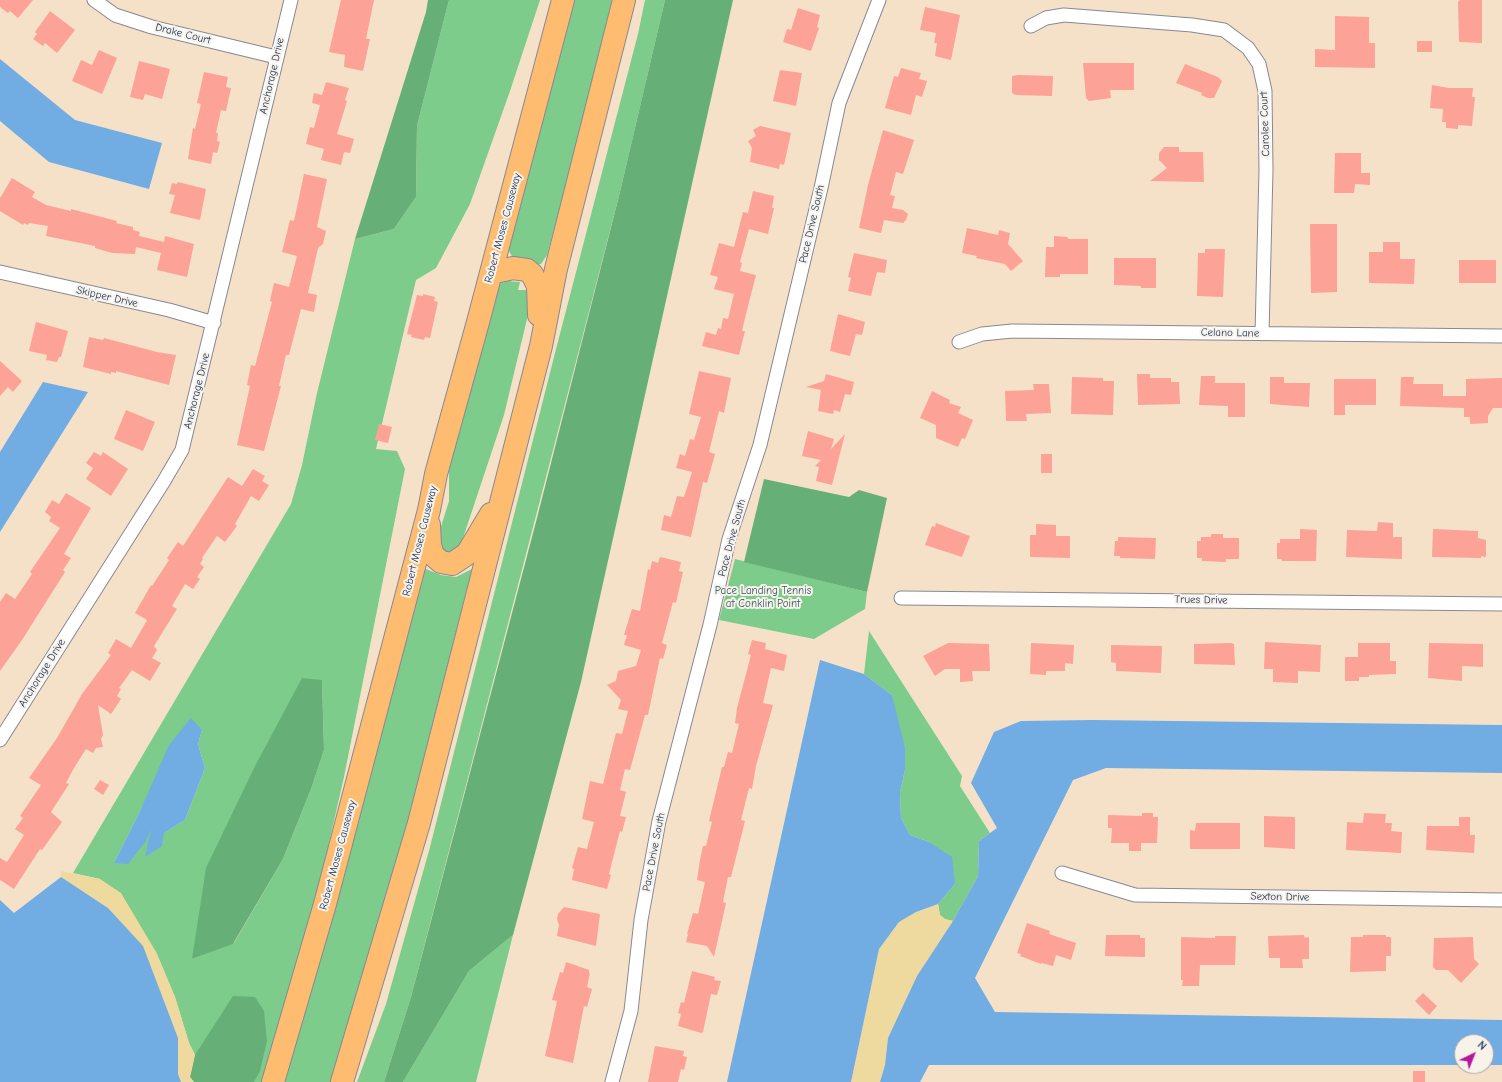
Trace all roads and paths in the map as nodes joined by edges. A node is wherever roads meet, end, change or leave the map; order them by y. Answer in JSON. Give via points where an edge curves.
{"nodes":[{"id":1,"x":94,"y":0,"type":"edge"},
{"id":2,"x":291,"y":0,"type":"edge"},
{"id":3,"x":563,"y":0,"type":"edge"},
{"id":4,"x":624,"y":0,"type":"edge"},
{"id":5,"x":879,"y":0,"type":"edge"},
{"id":6,"x":1031,"y":26,"type":"dead end"},
{"id":7,"x":276,"y":57,"type":"junction"},
{"id":8,"x":0,"y":272,"type":"edge"},
{"id":9,"x":491,"y":273,"type":"junction"},
{"id":10,"x":214,"y":323,"type":"junction"},
{"id":11,"x":1262,"y":334,"type":"junction"},
{"id":12,"x":1502,"y":336,"type":"edge"},
{"id":13,"x":959,"y":342,"type":"dead end"},
{"id":14,"x":541,"y":346,"type":"junction"},
{"id":15,"x":502,"y":496,"type":"junction"},
{"id":16,"x":429,"y":510,"type":"junction"},
{"id":17,"x":901,"y":598,"type":"dead end"},
{"id":18,"x":1502,"y":604,"type":"edge"},
{"id":19,"x":0,"y":740,"type":"edge"},
{"id":20,"x":1062,"y":873,"type":"dead end"},
{"id":21,"x":1502,"y":900,"type":"edge"},
{"id":22,"x":273,"y":1082,"type":"edge"},
{"id":23,"x":342,"y":1082,"type":"edge"},
{"id":24,"x":612,"y":1082,"type":"edge"}],
"edges":[{"from":1,"to":7,"type":"street","name":"Drake Court","via":[[115,15],[152,27]]},
{"from":2,"to":7,"type":"street","name":"Anchorage Drive"},
{"from":3,"to":9,"type":"highway","name":"Robert Moses Causeway"},
{"from":4,"to":14,"type":"highway","via":[[556,269]]},
{"from":5,"to":24,"type":"street","name":"Pace Drive South","via":[[839,103],[760,445],[729,540],[710,625],[659,821],[641,920],[631,1010]]},
{"from":6,"to":11,"type":"street","name":"Carolee Court","via":[[1046,18],[1064,15],[1192,25],[1224,30],[1248,48],[1259,64],[1264,91],[1266,170]]},
{"from":7,"to":10,"type":"street","name":"Anchorage Drive"},
{"from":8,"to":10,"type":"street","name":"Skipper Drive","via":[[169,310]]},
{"from":9,"to":14,"type":"highway","via":[[520,268],[527,270],[536,279]]},
{"from":9,"to":16,"type":"highway","name":"Robert Moses Causeway","via":[[436,474]]},
{"from":10,"to":19,"type":"street","name":"Anchorage Drive","via":[[182,450]]},
{"from":11,"to":12,"type":"street","name":"Celano Lane"},
{"from":11,"to":13,"type":"street","name":"Celano Lane","via":[[1012,331],[982,334]]},
{"from":14,"to":15,"type":"highway"},
{"from":15,"to":16,"type":"highway","via":[[466,554],[452,564],[441,562],[433,555],[430,544]]},
{"from":15,"to":23,"type":"highway","via":[[419,823]]},
{"from":16,"to":22,"type":"highway","name":"Robert Moses Causeway","via":[[325,904]]},
{"from":17,"to":18,"type":"street","name":"Trues Drive"},
{"from":20,"to":21,"type":"street","name":"Sexton Drive","via":[[1136,895]]}]}
